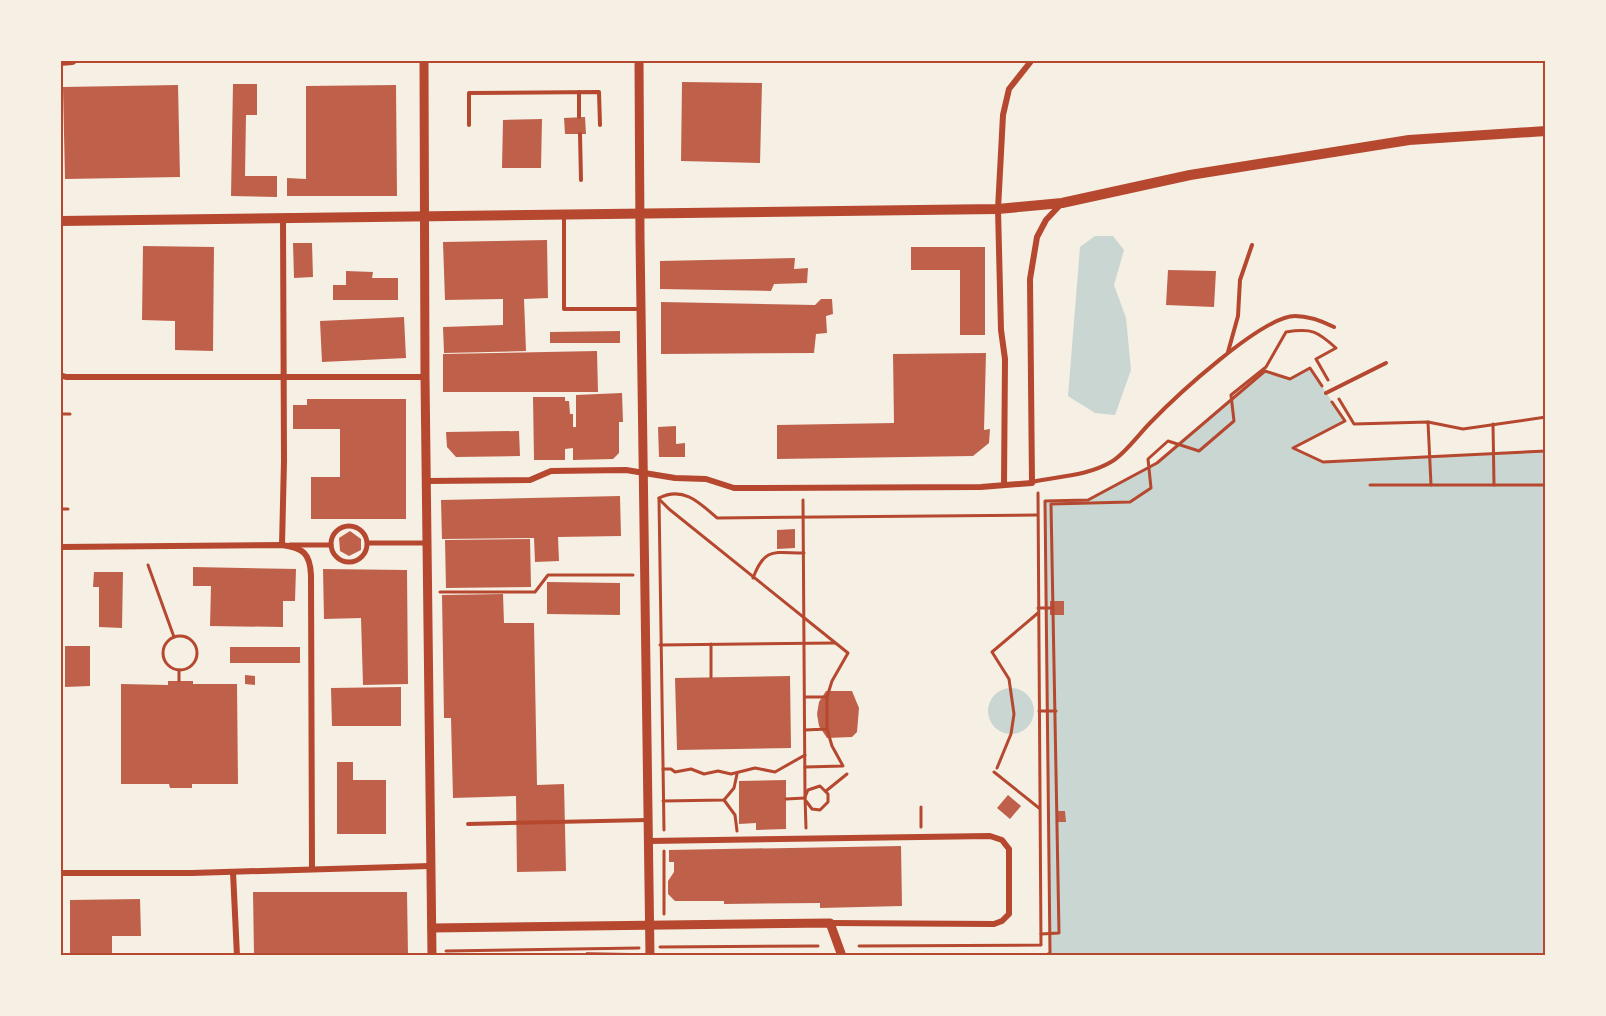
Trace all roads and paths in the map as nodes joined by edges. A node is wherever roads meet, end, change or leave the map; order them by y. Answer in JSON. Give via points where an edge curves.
{"nodes":[{"id":1,"x":72,"y":60,"type":"edge"},
{"id":2,"x":424,"y":60,"type":"edge"},
{"id":3,"x":639,"y":60,"type":"edge"},
{"id":4,"x":1032,"y":60,"type":"edge"},
{"id":5,"x":60,"y":61,"type":"edge"},
{"id":6,"x":579,"y":92,"type":"junction"},
{"id":7,"x":579,"y":117,"type":"dead end"},
{"id":8,"x":469,"y":125,"type":"dead end"},
{"id":9,"x":600,"y":125,"type":"dead end"},
{"id":10,"x":1546,"y":131,"type":"edge"},
{"id":11,"x":580,"y":134,"type":"dead end"},
{"id":12,"x":582,"y":180,"type":"dead end"},
{"id":13,"x":1062,"y":203,"type":"junction"},
{"id":14,"x":998,"y":209,"type":"junction"},
{"id":15,"x":639,"y":214,"type":"junction"},
{"id":16,"x":564,"y":215,"type":"junction"},
{"id":17,"x":425,"y":216,"type":"junction"},
{"id":18,"x":283,"y":218,"type":"junction"},
{"id":19,"x":60,"y":221,"type":"edge"},
{"id":20,"x":1252,"y":245,"type":"dead end"},
{"id":21,"x":641,"y":309,"type":"junction"},
{"id":22,"x":1334,"y":327,"type":"dead end"},
{"id":23,"x":1228,"y":354,"type":"junction"},
{"id":24,"x":1386,"y":363,"type":"dead end"},
{"id":25,"x":60,"y":375,"type":"edge"},
{"id":26,"x":284,"y":376,"type":"junction"},
{"id":27,"x":424,"y":377,"type":"junction"},
{"id":28,"x":1334,"y":390,"type":"junction"},
{"id":29,"x":1326,"y":393,"type":"junction"},
{"id":30,"x":60,"y":414,"type":"edge"},
{"id":31,"x":70,"y":414,"type":"dead end"},
{"id":32,"x":1546,"y":417,"type":"edge"},
{"id":33,"x":1428,"y":422,"type":"junction"},
{"id":34,"x":1493,"y":424,"type":"junction"},
{"id":35,"x":1546,"y":451,"type":"edge"},
{"id":36,"x":644,"y":473,"type":"junction"},
{"id":37,"x":427,"y":481,"type":"junction"},
{"id":38,"x":1032,"y":483,"type":"junction"},
{"id":39,"x":1004,"y":485,"type":"junction"},
{"id":40,"x":1370,"y":485,"type":"dead end"},
{"id":41,"x":1431,"y":485,"type":"junction"},
{"id":42,"x":1494,"y":485,"type":"junction"},
{"id":43,"x":1546,"y":485,"type":"edge"},
{"id":44,"x":1038,"y":493,"type":"dead end"},
{"id":45,"x":659,"y":498,"type":"junction"},
{"id":46,"x":803,"y":500,"type":"dead end"},
{"id":47,"x":60,"y":509,"type":"edge"},
{"id":48,"x":68,"y":509,"type":"dead end"},
{"id":49,"x":1037,"y":516,"type":"junction"},
{"id":50,"x":803,"y":517,"type":"junction"},
{"id":51,"x":1052,"y":517,"type":"junction"},
{"id":52,"x":368,"y":543,"type":"junction"},
{"id":53,"x":427,"y":543,"type":"junction"},
{"id":54,"x":282,"y":545,"type":"junction"},
{"id":55,"x":331,"y":545,"type":"junction"},
{"id":56,"x":60,"y":547,"type":"edge"},
{"id":57,"x":804,"y":553,"type":"junction"},
{"id":58,"x":148,"y":565,"type":"dead end"},
{"id":59,"x":645,"y":575,"type":"junction"},
{"id":60,"x":753,"y":578,"type":"junction"},
{"id":61,"x":440,"y":592,"type":"dead end"},
{"id":62,"x":1038,"y":608,"type":"junction"},
{"id":63,"x":1053,"y":608,"type":"junction"},
{"id":64,"x":1038,"y":613,"type":"junction"},
{"id":65,"x":805,"y":619,"type":"junction"},
{"id":66,"x":174,"y":637,"type":"junction"},
{"id":67,"x":805,"y":643,"type":"junction"},
{"id":68,"x":835,"y":643,"type":"junction"},
{"id":69,"x":711,"y":644,"type":"junction"},
{"id":70,"x":646,"y":645,"type":"junction"},
{"id":71,"x":661,"y":645,"type":"junction"},
{"id":72,"x":179,"y":670,"type":"junction"},
{"id":73,"x":711,"y":677,"type":"dead end"},
{"id":74,"x":179,"y":681,"type":"dead end"},
{"id":75,"x":805,"y":697,"type":"junction"},
{"id":76,"x":827,"y":697,"type":"junction"},
{"id":77,"x":1039,"y":711,"type":"junction"},
{"id":78,"x":1056,"y":711,"type":"junction"},
{"id":79,"x":827,"y":729,"type":"junction"},
{"id":80,"x":805,"y":730,"type":"junction"},
{"id":81,"x":805,"y":755,"type":"junction"},
{"id":82,"x":805,"y":767,"type":"junction"},
{"id":83,"x":663,"y":769,"type":"junction"},
{"id":84,"x":737,"y":773,"type":"junction"},
{"id":85,"x":847,"y":774,"type":"dead end"},
{"id":86,"x":826,"y":791,"type":"junction"},
{"id":87,"x":806,"y":798,"type":"junction"},
{"id":88,"x":786,"y":799,"type":"dead end"},
{"id":89,"x":724,"y":800,"type":"junction"},
{"id":90,"x":663,"y":801,"type":"junction"},
{"id":91,"x":921,"y":807,"type":"dead end"},
{"id":92,"x":1040,"y":809,"type":"junction"},
{"id":93,"x":1040,"y":817,"type":"junction"},
{"id":94,"x":1057,"y":817,"type":"junction"},
{"id":95,"x":648,"y":820,"type":"junction"},
{"id":96,"x":468,"y":824,"type":"dead end"},
{"id":97,"x":921,"y":837,"type":"junction"},
{"id":98,"x":806,"y":839,"type":"junction"},
{"id":99,"x":738,"y":840,"type":"junction"},
{"id":100,"x":649,"y":841,"type":"junction"},
{"id":101,"x":664,"y":841,"type":"junction"},
{"id":102,"x":430,"y":866,"type":"junction"},
{"id":103,"x":312,"y":869,"type":"junction"},
{"id":104,"x":233,"y":872,"type":"junction"},
{"id":105,"x":60,"y":873,"type":"edge"},
{"id":106,"x":830,"y":923,"type":"junction"},
{"id":107,"x":650,"y":925,"type":"junction"},
{"id":108,"x":664,"y":925,"type":"junction"},
{"id":109,"x":432,"y":928,"type":"junction"},
{"id":110,"x":1041,"y":934,"type":"junction"},
{"id":111,"x":818,"y":946,"type":"dead end"},
{"id":112,"x":859,"y":946,"type":"dead end"},
{"id":113,"x":446,"y":951,"type":"dead end"},
{"id":114,"x":650,"y":952,"type":"edge"},
{"id":115,"x":237,"y":956,"type":"edge"},
{"id":116,"x":432,"y":956,"type":"edge"},
{"id":117,"x":842,"y":956,"type":"edge"},
{"id":118,"x":1044,"y":956,"type":"edge"}],
"edges":[{"from":1,"to":5,"type":"main road"},
{"from":2,"to":17,"type":"street"},
{"from":3,"to":15,"type":"street"},
{"from":4,"to":14,"type":"street","via":[[1009,89],[1003,115]]},
{"from":6,"to":7,"type":"lane"},
{"from":6,"to":8,"type":"lane","via":[[469,93]]},
{"from":6,"to":9,"type":"lane","via":[[599,92]]},
{"from":10,"to":13,"type":"main road","via":[[1409,140],[1190,175]]},
{"from":11,"to":12,"type":"lane"},
{"from":13,"to":14,"type":"main road"},
{"from":13,"to":38,"type":"street","via":[[1037,237],[1030,279]]},
{"from":14,"to":15,"type":"main road"},
{"from":14,"to":39,"type":"street","via":[[1005,359]]},
{"from":15,"to":16,"type":"main road"},
{"from":15,"to":21,"type":"street"},
{"from":16,"to":17,"type":"main road"},
{"from":16,"to":21,"type":"lane","via":[[564,309]]},
{"from":17,"to":18,"type":"main road"},
{"from":17,"to":27,"type":"street"},
{"from":18,"to":19,"type":"main road"},
{"from":18,"to":26,"type":"street"},
{"from":20,"to":23,"type":"lane","via":[[1240,280],[1238,316]]},
{"from":21,"to":36,"type":"street"},
{"from":22,"to":23,"type":"lane","via":[[1317,319],[1293,316],[1269,325]]},
{"from":23,"to":38,"type":"lane","via":[[1188,386],[1114,461],[1090,472]]},
{"from":24,"to":28,"type":"lane"},
{"from":25,"to":26,"type":"street"},
{"from":26,"to":27,"type":"street"},
{"from":26,"to":54,"type":"street"},
{"from":27,"to":37,"type":"street"},
{"from":28,"to":29,"type":"lane"},
{"from":28,"to":33,"type":"path","via":[[1354,424]]},
{"from":28,"to":51,"type":"path","via":[[1316,359],[1336,348],[1321,334],[1303,329],[1286,332],[1266,367],[1231,395],[1234,421],[1199,451],[1168,441],[1148,459],[1151,488],[1130,502],[1051,504]]},
{"from":29,"to":35,"type":"path","via":[[1345,422],[1293,448],[1323,462]]},
{"from":29,"to":118,"type":"path","via":[[1310,368],[1290,379],[1265,371],[1157,463],[1089,500],[1045,501],[1050,953]]},
{"from":30,"to":31,"type":"path"},
{"from":32,"to":34,"type":"path"},
{"from":33,"to":34,"type":"path","via":[[1463,429]]},
{"from":33,"to":41,"type":"path"},
{"from":34,"to":42,"type":"path"},
{"from":36,"to":37,"type":"street","via":[[551,471],[530,480]]},
{"from":36,"to":39,"type":"street","via":[[706,479],[734,488]]},
{"from":36,"to":59,"type":"street"},
{"from":37,"to":53,"type":"street"},
{"from":38,"to":39,"type":"street"},
{"from":40,"to":41,"type":"path"},
{"from":41,"to":42,"type":"path"},
{"from":42,"to":43,"type":"path"},
{"from":44,"to":49,"type":"path"},
{"from":45,"to":50,"type":"path","via":[[673,494],[691,496],[717,518]]},
{"from":45,"to":60,"type":"path"},
{"from":45,"to":71,"type":"path"},
{"from":46,"to":50,"type":"path"},
{"from":47,"to":48,"type":"path"},
{"from":49,"to":50,"type":"path"},
{"from":49,"to":51,"type":"path"},
{"from":49,"to":62,"type":"path"},
{"from":50,"to":57,"type":"path"},
{"from":51,"to":63,"type":"path"},
{"from":52,"to":53,"type":"street"},
{"from":52,"to":55,"type":"street","via":[[359,560],[347,562],[336,557]]},
{"from":52,"to":55,"type":"street","via":[[360,528],[348,526],[337,530]]},
{"from":53,"to":102,"type":"street"},
{"from":54,"to":55,"type":"street"},
{"from":54,"to":56,"type":"street"},
{"from":54,"to":103,"type":"street","via":[[296,547],[310,563]]},
{"from":57,"to":60,"type":"path","via":[[768,554]]},
{"from":57,"to":65,"type":"path"},
{"from":58,"to":66,"type":"path"},
{"from":59,"to":61,"type":"path","via":[[548,575],[535,592]]},
{"from":59,"to":70,"type":"street"},
{"from":60,"to":65,"type":"path"},
{"from":62,"to":63,"type":"path"},
{"from":62,"to":64,"type":"path"},
{"from":63,"to":78,"type":"path"},
{"from":64,"to":77,"type":"path"},
{"from":64,"to":92,"type":"path","via":[[992,652],[1009,679],[1014,714],[1011,734],[995,770]]},
{"from":65,"to":67,"type":"path"},
{"from":65,"to":68,"type":"path"},
{"from":66,"to":72,"type":"path","via":[[164,647],[163,657],[169,666]]},
{"from":66,"to":72,"type":"path","via":[[187,638],[197,652],[189,667]]},
{"from":67,"to":68,"type":"path"},
{"from":67,"to":69,"type":"path"},
{"from":67,"to":75,"type":"path"},
{"from":68,"to":76,"type":"path","via":[[848,653]]},
{"from":69,"to":71,"type":"path"},
{"from":69,"to":73,"type":"path"},
{"from":70,"to":71,"type":"path"},
{"from":70,"to":95,"type":"street"},
{"from":71,"to":83,"type":"path"},
{"from":72,"to":74,"type":"path"},
{"from":75,"to":76,"type":"path"},
{"from":75,"to":80,"type":"path"},
{"from":76,"to":79,"type":"path"},
{"from":77,"to":78,"type":"path"},
{"from":77,"to":92,"type":"path"},
{"from":78,"to":94,"type":"path"},
{"from":79,"to":80,"type":"path"},
{"from":79,"to":82,"type":"path","via":[[843,766]]},
{"from":80,"to":81,"type":"path"},
{"from":81,"to":82,"type":"path"},
{"from":81,"to":84,"type":"path","via":[[775,772],[755,768]]},
{"from":82,"to":87,"type":"path"},
{"from":83,"to":84,"type":"path"},
{"from":83,"to":90,"type":"path"},
{"from":84,"to":89,"type":"path","via":[[734,788]]},
{"from":85,"to":86,"type":"path"},
{"from":86,"to":87,"type":"path","via":[[815,786],[808,790]]},
{"from":86,"to":87,"type":"path","via":[[828,802],[820,810],[812,809]]},
{"from":87,"to":88,"type":"path"},
{"from":87,"to":98,"type":"path"},
{"from":89,"to":90,"type":"path"},
{"from":89,"to":99,"type":"path","via":[[735,815]]},
{"from":90,"to":101,"type":"path"},
{"from":91,"to":97,"type":"path"},
{"from":92,"to":93,"type":"path"},
{"from":93,"to":94,"type":"path"},
{"from":93,"to":110,"type":"path"},
{"from":94,"to":110,"type":"path","via":[[1059,933]]},
{"from":95,"to":96,"type":"lane"},
{"from":95,"to":100,"type":"street"},
{"from":97,"to":98,"type":"street"},
{"from":97,"to":106,"type":"street","via":[[990,836],[1002,840],[1009,849],[1009,914],[994,924]]},
{"from":98,"to":99,"type":"street"},
{"from":99,"to":101,"type":"street"},
{"from":100,"to":101,"type":"street"},
{"from":100,"to":107,"type":"street"},
{"from":101,"to":108,"type":"path"},
{"from":102,"to":103,"type":"street"},
{"from":102,"to":109,"type":"street"},
{"from":103,"to":104,"type":"street"},
{"from":104,"to":105,"type":"street"},
{"from":104,"to":115,"type":"street"},
{"from":106,"to":108,"type":"street"},
{"from":106,"to":117,"type":"street"},
{"from":107,"to":108,"type":"street"},
{"from":107,"to":109,"type":"street"},
{"from":107,"to":114,"type":"street"},
{"from":109,"to":116,"type":"street"},
{"from":110,"to":112,"type":"path","via":[[1041,945]]},
{"from":111,"to":114,"type":"path"},
{"from":113,"to":114,"type":"path"}]}
